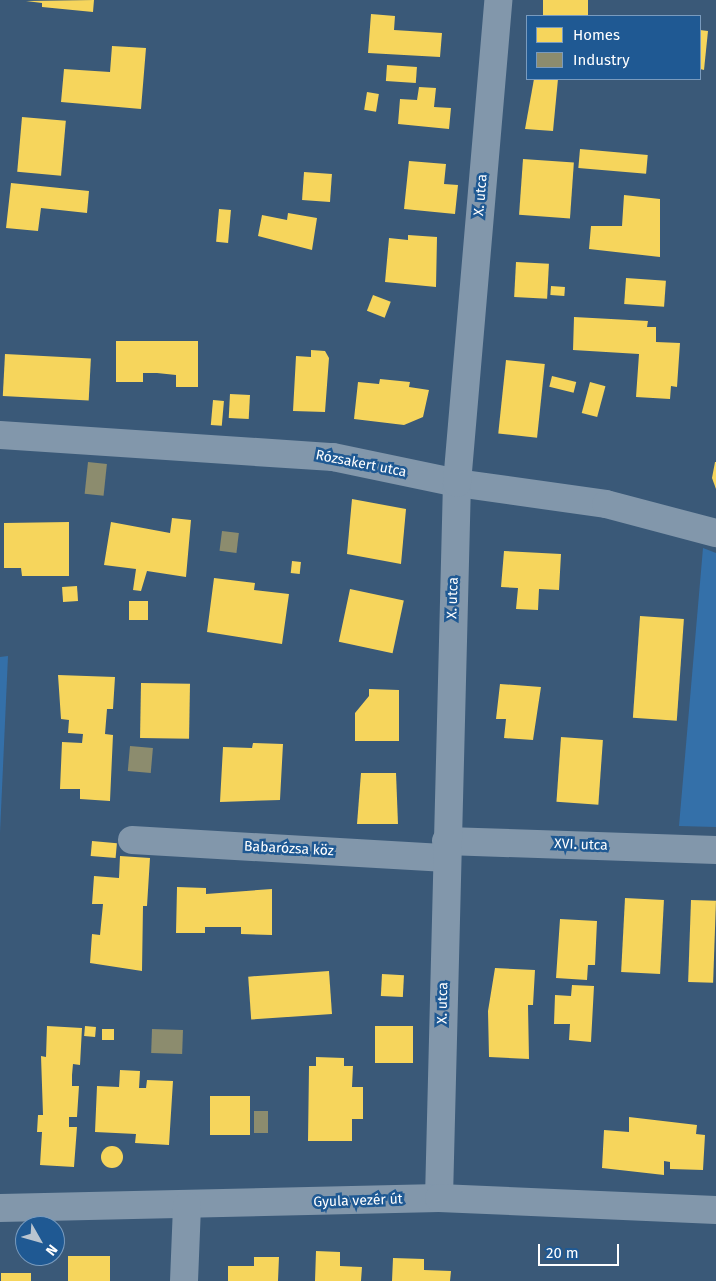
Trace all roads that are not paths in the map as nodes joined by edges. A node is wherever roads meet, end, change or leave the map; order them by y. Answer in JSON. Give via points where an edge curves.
{"nodes":[{"id":1,"x":498,"y":0,"type":"edge"},
{"id":2,"x":0,"y":436,"type":"edge"},
{"id":3,"x":457,"y":483,"type":"junction"},
{"id":4,"x":716,"y":534,"type":"edge"},
{"id":5,"x":132,"y":840,"type":"dead end"},
{"id":6,"x":446,"y":850,"type":"junction"},
{"id":7,"x":716,"y":850,"type":"edge"},
{"id":8,"x":439,"y":1198,"type":"junction"},
{"id":9,"x":187,"y":1206,"type":"junction"},
{"id":10,"x":0,"y":1208,"type":"edge"},
{"id":11,"x":716,"y":1210,"type":"edge"},
{"id":12,"x":184,"y":1281,"type":"edge"}],
"edges":[{"from":1,"to":3,"type":"street","name":"X. utca"},
{"from":2,"to":3,"type":"street","name":"Rózsakert utca","via":[[284,450]]},
{"from":3,"to":4,"type":"street","name":"Rózsakert utca","via":[[606,504]]},
{"from":3,"to":6,"type":"street","name":"X. utca"},
{"from":5,"to":6,"type":"street","name":"Babarózsa köz"},
{"from":6,"to":7,"type":"street","name":"XVI. utca"},
{"from":6,"to":8,"type":"street","name":"X. utca"},
{"from":8,"to":9,"type":"street","name":"Gyula vezér út"},
{"from":8,"to":11,"type":"street","name":"Gyula vezér út"},
{"from":9,"to":10,"type":"street","name":"Gyula vezér út"},
{"from":9,"to":12,"type":"street"}]}
